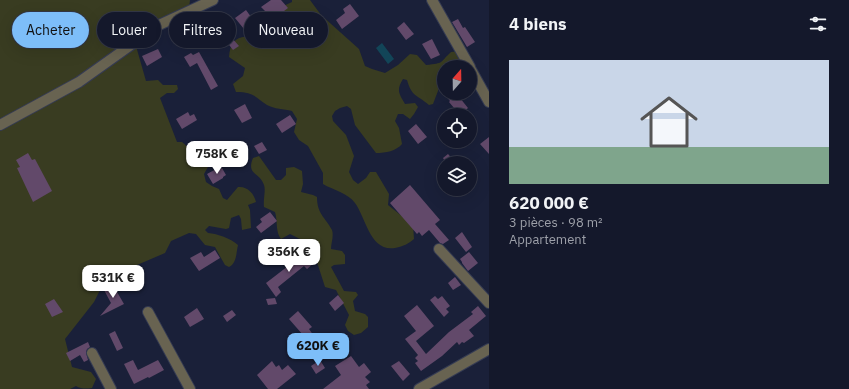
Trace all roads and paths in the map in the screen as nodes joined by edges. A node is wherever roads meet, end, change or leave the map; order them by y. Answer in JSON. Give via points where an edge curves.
{"nodes":[{"id":1,"x":213,"y":0,"type":"edge"},
{"id":2,"x":432,"y":0,"type":"edge"},
{"id":3,"x":466,"y":60,"type":"edge"},
{"id":4,"x":477,"y":80,"type":"edge"},
{"id":5,"x":489,"y":102,"type":"edge"},
{"id":6,"x":0,"y":125,"type":"edge"},
{"id":7,"x":439,"y":249,"type":"dead end"},
{"id":8,"x":489,"y":303,"type":"edge"},
{"id":9,"x":148,"y":312,"type":"dead end"},
{"id":10,"x":489,"y":349,"type":"edge"},
{"id":11,"x":92,"y":353,"type":"dead end"},
{"id":12,"x":111,"y":389,"type":"edge"},
{"id":13,"x":190,"y":389,"type":"edge"},
{"id":14,"x":419,"y":389,"type":"edge"}],
"edges":[{"from":1,"to":6,"type":"street","via":[[159,25],[79,82]]},
{"from":2,"to":3,"type":"street"},
{"from":4,"to":5,"type":"street"},
{"from":7,"to":8,"type":"street"},
{"from":9,"to":13,"type":"street"},
{"from":10,"to":14,"type":"street"},
{"from":11,"to":12,"type":"street"}]}
